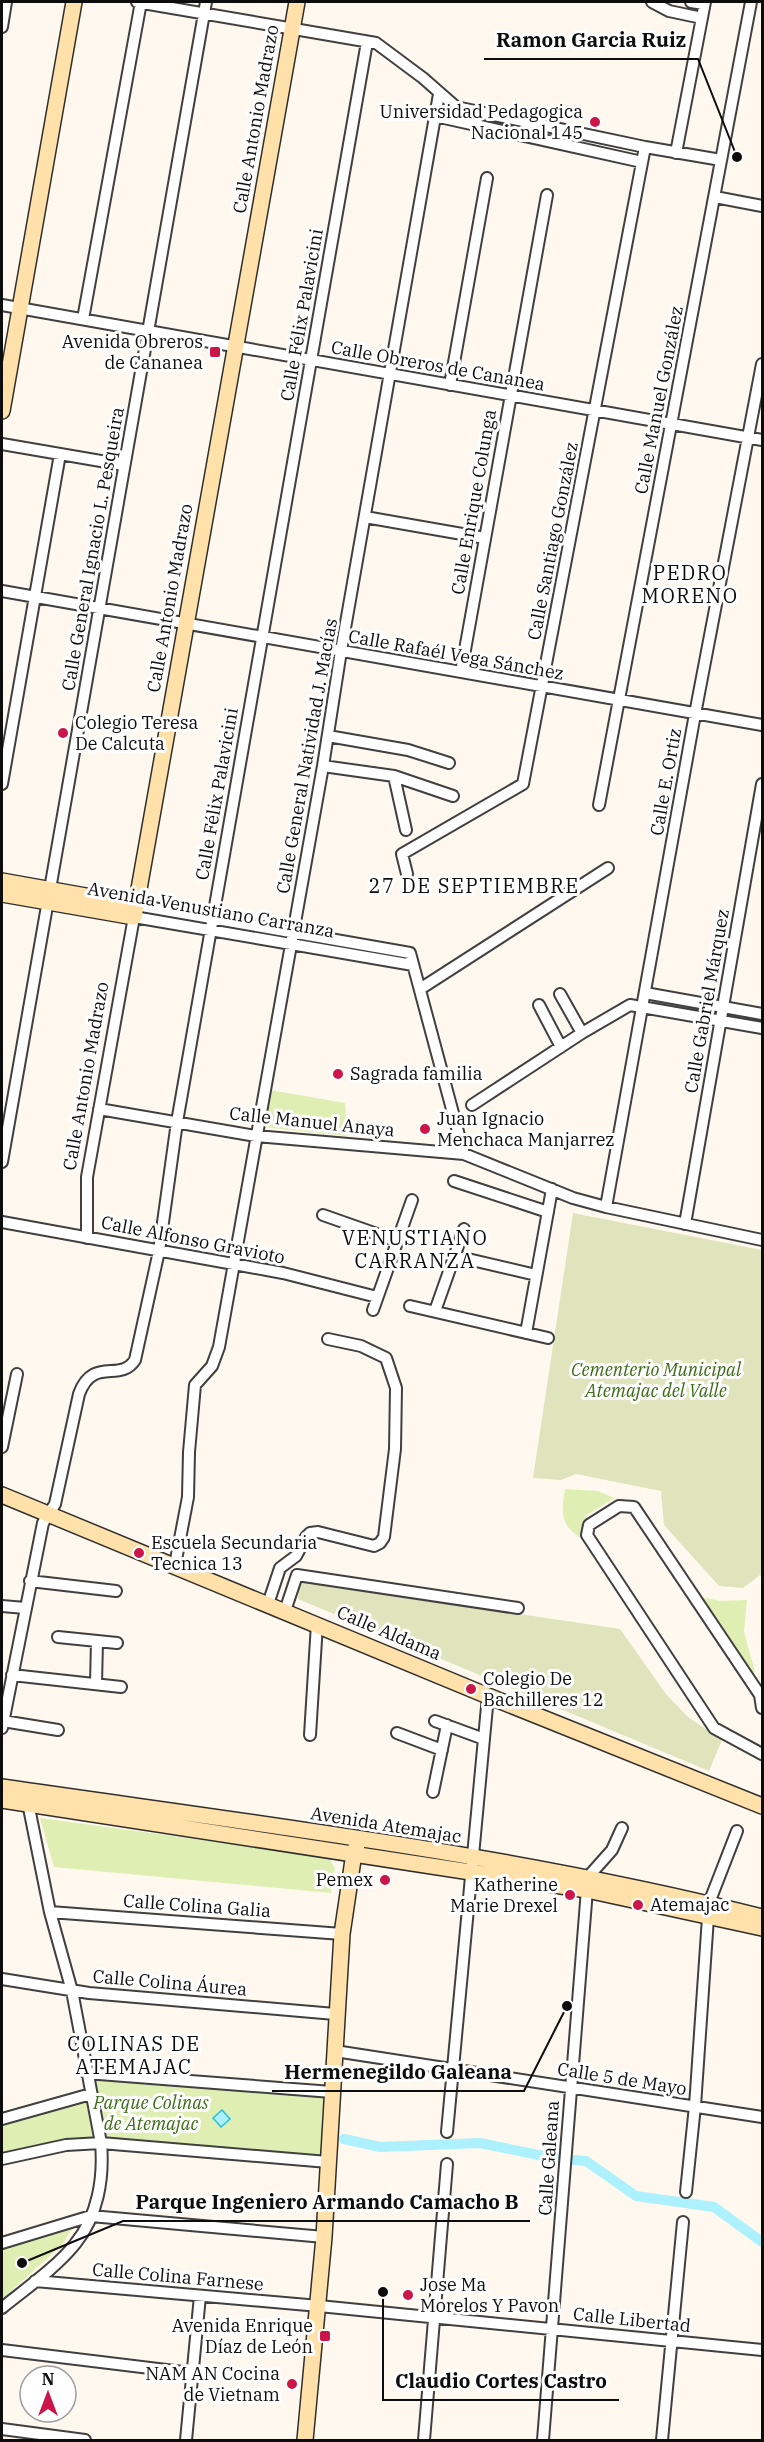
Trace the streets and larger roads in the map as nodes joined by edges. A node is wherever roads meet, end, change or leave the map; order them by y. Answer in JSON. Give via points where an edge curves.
{"nodes":[{"id":1,"x":6,"y":2,"type":"edge"},
{"id":2,"x":74,"y":2,"type":"edge"},
{"id":3,"x":139,"y":2,"type":"edge"},
{"id":4,"x":206,"y":2,"type":"edge"},
{"id":5,"x":297,"y":2,"type":"edge"},
{"id":6,"x":652,"y":2,"type":"edge"},
{"id":7,"x":691,"y":2,"type":"edge"},
{"id":8,"x":751,"y":2,"type":"edge"},
{"id":9,"x":705,"y":3,"type":"edge"},
{"id":10,"x":204,"y":13,"type":"junction"},
{"id":11,"x":702,"y":18,"type":"junction"},
{"id":12,"x":2,"y":27,"type":"edge"},
{"id":13,"x":292,"y":28,"type":"junction"},
{"id":14,"x":367,"y":42,"type":"junction"},
{"id":15,"x":439,"y":94,"type":"junction"},
{"id":16,"x":435,"y":116,"type":"junction"},
{"id":17,"x":645,"y":147,"type":"junction"},
{"id":18,"x":676,"y":153,"type":"junction"},
{"id":19,"x":721,"y":160,"type":"junction"},
{"id":20,"x":642,"y":162,"type":"junction"},
{"id":21,"x":487,"y":178,"type":"dead end"},
{"id":22,"x":547,"y":195,"type":"dead end"},
{"id":23,"x":715,"y":197,"type":"junction"},
{"id":24,"x":762,"y":206,"type":"edge"},
{"id":25,"x":2,"y":305,"type":"edge"},
{"id":26,"x":20,"y":308,"type":"junction"},
{"id":27,"x":83,"y":319,"type":"junction"},
{"id":28,"x":148,"y":331,"type":"junction"},
{"id":29,"x":235,"y":346,"type":"junction"},
{"id":30,"x":310,"y":360,"type":"junction"},
{"id":31,"x":762,"y":364,"type":"edge"},
{"id":32,"x":390,"y":374,"type":"junction"},
{"id":33,"x":450,"y":384,"type":"junction"},
{"id":34,"x":510,"y":395,"type":"junction"},
{"id":35,"x":594,"y":410,"type":"junction"},
{"id":36,"x":2,"y":411,"type":"edge"},
{"id":37,"x":672,"y":424,"type":"junction"},
{"id":38,"x":749,"y":438,"type":"junction"},
{"id":39,"x":762,"y":440,"type":"edge"},
{"id":40,"x":2,"y":444,"type":"edge"},
{"id":41,"x":60,"y":454,"type":"junction"},
{"id":42,"x":124,"y":465,"type":"junction"},
{"id":43,"x":365,"y":517,"type":"junction"},
{"id":44,"x":485,"y":538,"type":"junction"},
{"id":45,"x":2,"y":591,"type":"edge"},
{"id":46,"x":34,"y":597,"type":"junction"},
{"id":47,"x":99,"y":609,"type":"junction"},
{"id":48,"x":186,"y":624,"type":"junction"},
{"id":49,"x":261,"y":637,"type":"junction"},
{"id":50,"x":341,"y":651,"type":"junction"},
{"id":51,"x":461,"y":672,"type":"junction"},
{"id":52,"x":542,"y":686,"type":"junction"},
{"id":53,"x":619,"y":700,"type":"junction"},
{"id":54,"x":695,"y":714,"type":"junction"},
{"id":55,"x":762,"y":725,"type":"edge"},
{"id":56,"x":328,"y":736,"type":"junction"},
{"id":57,"x":449,"y":763,"type":"dead end"},
{"id":58,"x":323,"y":766,"type":"junction"},
{"id":59,"x":394,"y":776,"type":"junction"},
{"id":60,"x":2,"y":784,"type":"edge"},
{"id":61,"x":762,"y":784,"type":"edge"},
{"id":62,"x":453,"y":796,"type":"dead end"},
{"id":63,"x":599,"y":805,"type":"dead end"},
{"id":64,"x":406,"y":830,"type":"dead end"},
{"id":65,"x":608,"y":868,"type":"dead end"},
{"id":66,"x":407,"y":874,"type":"dead end"},
{"id":67,"x":2,"y":881,"type":"edge"},
{"id":68,"x":2,"y":894,"type":"edge"},
{"id":69,"x":49,"y":896,"type":"junction"},
{"id":70,"x":135,"y":911,"type":"junction"},
{"id":71,"x":212,"y":918,"type":"junction"},
{"id":72,"x":210,"y":930,"type":"junction"},
{"id":73,"x":292,"y":932,"type":"junction"},
{"id":74,"x":290,"y":944,"type":"junction"},
{"id":75,"x":413,"y":965,"type":"junction"},
{"id":76,"x":420,"y":990,"type":"junction"},
{"id":77,"x":645,"y":993,"type":"junction"},
{"id":78,"x":560,"y":994,"type":"dead end"},
{"id":79,"x":539,"y":1005,"type":"dead end"},
{"id":80,"x":642,"y":1007,"type":"junction"},
{"id":81,"x":722,"y":1007,"type":"junction"},
{"id":82,"x":762,"y":1014,"type":"edge"},
{"id":83,"x":719,"y":1020,"type":"junction"},
{"id":84,"x":762,"y":1028,"type":"edge"},
{"id":85,"x":582,"y":1033,"type":"junction"},
{"id":86,"x":561,"y":1047,"type":"junction"},
{"id":87,"x":472,"y":1105,"type":"dead end"},
{"id":88,"x":99,"y":1109,"type":"junction"},
{"id":89,"x":177,"y":1122,"type":"junction"},
{"id":90,"x":256,"y":1136,"type":"junction"},
{"id":91,"x":464,"y":1154,"type":"junction"},
{"id":92,"x":2,"y":1162,"type":"edge"},
{"id":93,"x":454,"y":1181,"type":"dead end"},
{"id":94,"x":552,"y":1189,"type":"junction"},
{"id":95,"x":412,"y":1200,"type":"dead end"},
{"id":96,"x":606,"y":1207,"type":"junction"},
{"id":97,"x":548,"y":1212,"type":"junction"},
{"id":98,"x":322,"y":1215,"type":"dead end"},
{"id":99,"x":2,"y":1222,"type":"edge"},
{"id":100,"x":685,"y":1224,"type":"junction"},
{"id":101,"x":464,"y":1230,"type":"dead end"},
{"id":102,"x":87,"y":1238,"type":"junction"},
{"id":103,"x":762,"y":1239,"type":"edge"},
{"id":104,"x":397,"y":1241,"type":"junction"},
{"id":105,"x":159,"y":1251,"type":"junction"},
{"id":106,"x":455,"y":1256,"type":"junction"},
{"id":107,"x":234,"y":1264,"type":"junction"},
{"id":108,"x":536,"y":1275,"type":"junction"},
{"id":109,"x":377,"y":1298,"type":"junction"},
{"id":110,"x":410,"y":1306,"type":"dead end"},
{"id":111,"x":373,"y":1310,"type":"dead end"},
{"id":112,"x":435,"y":1311,"type":"junction"},
{"id":113,"x":526,"y":1333,"type":"junction"},
{"id":114,"x":548,"y":1338,"type":"dead end"},
{"id":115,"x":328,"y":1339,"type":"dead end"},
{"id":116,"x":17,"y":1374,"type":"dead end"},
{"id":117,"x":2,"y":1447,"type":"edge"},
{"id":118,"x":2,"y":1495,"type":"edge"},
{"id":119,"x":49,"y":1513,"type":"junction"},
{"id":120,"x":175,"y":1565,"type":"junction"},
{"id":121,"x":30,"y":1581,"type":"junction"},
{"id":122,"x":116,"y":1591,"type":"dead end"},
{"id":123,"x":268,"y":1604,"type":"junction"},
{"id":124,"x":2,"y":1606,"type":"edge"},
{"id":125,"x":25,"y":1608,"type":"junction"},
{"id":126,"x":518,"y":1608,"type":"dead end"},
{"id":127,"x":285,"y":1611,"type":"junction"},
{"id":128,"x":317,"y":1624,"type":"junction"},
{"id":129,"x":58,"y":1637,"type":"dead end"},
{"id":130,"x":97,"y":1641,"type":"junction"},
{"id":131,"x":117,"y":1643,"type":"dead end"},
{"id":132,"x":12,"y":1675,"type":"junction"},
{"id":133,"x":96,"y":1684,"type":"junction"},
{"id":134,"x":122,"y":1687,"type":"dead end"},
{"id":135,"x":488,"y":1696,"type":"junction"},
{"id":136,"x":762,"y":1708,"type":"edge"},
{"id":137,"x":435,"y":1721,"type":"dead end"},
{"id":138,"x":2,"y":1724,"type":"edge"},
{"id":139,"x":447,"y":1725,"type":"junction"},
{"id":140,"x":58,"y":1730,"type":"dead end"},
{"id":141,"x":398,"y":1733,"type":"dead end"},
{"id":142,"x":310,"y":1735,"type":"dead end"},
{"id":143,"x":484,"y":1739,"type":"junction"},
{"id":144,"x":442,"y":1750,"type":"junction"},
{"id":145,"x":762,"y":1754,"type":"edge"},
{"id":146,"x":2,"y":1787,"type":"edge"},
{"id":147,"x":433,"y":1792,"type":"dead end"},
{"id":148,"x":27,"y":1798,"type":"junction"},
{"id":149,"x":2,"y":1800,"type":"edge"},
{"id":150,"x":762,"y":1806,"type":"edge"},
{"id":151,"x":622,"y":1828,"type":"dead end"},
{"id":152,"x":737,"y":1832,"type":"dead end"},
{"id":153,"x":356,"y":1846,"type":"junction"},
{"id":154,"x":473,"y":1865,"type":"junction"},
{"id":155,"x":587,"y":1884,"type":"junction"},
{"id":156,"x":708,"y":1910,"type":"junction"},
{"id":157,"x":50,"y":1912,"type":"junction"},
{"id":158,"x":762,"y":1917,"type":"edge"},
{"id":159,"x":762,"y":1928,"type":"edge"},
{"id":160,"x":342,"y":1934,"type":"junction"},
{"id":161,"x":2,"y":1979,"type":"edge"},
{"id":162,"x":72,"y":1991,"type":"junction"},
{"id":163,"x":336,"y":2014,"type":"junction"},
{"id":164,"x":334,"y":2051,"type":"junction"},
{"id":165,"x":453,"y":2070,"type":"junction"},
{"id":166,"x":86,"y":2073,"type":"junction"},
{"id":167,"x":571,"y":2088,"type":"junction"},
{"id":168,"x":332,"y":2092,"type":"junction"},
{"id":169,"x":91,"y":2094,"type":"junction"},
{"id":170,"x":695,"y":2106,"type":"junction"},
{"id":171,"x":762,"y":2116,"type":"edge"},
{"id":172,"x":2,"y":2119,"type":"edge"},
{"id":173,"x":447,"y":2132,"type":"dead end"},
{"id":174,"x":101,"y":2143,"type":"junction"},
{"id":175,"x":2,"y":2159,"type":"edge"},
{"id":176,"x":328,"y":2162,"type":"junction"},
{"id":177,"x":447,"y":2164,"type":"dead end"},
{"id":178,"x":686,"y":2192,"type":"dead end"},
{"id":179,"x":91,"y":2216,"type":"junction"},
{"id":180,"x":683,"y":2222,"type":"dead end"},
{"id":181,"x":324,"y":2237,"type":"junction"},
{"id":182,"x":2,"y":2242,"type":"edge"},
{"id":183,"x":35,"y":2281,"type":"junction"},
{"id":184,"x":200,"y":2295,"type":"junction"},
{"id":185,"x":319,"y":2306,"type":"junction"},
{"id":186,"x":2,"y":2308,"type":"edge"},
{"id":187,"x":436,"y":2318,"type":"junction"},
{"id":188,"x":552,"y":2329,"type":"junction"},
{"id":189,"x":671,"y":2341,"type":"junction"},
{"id":190,"x":2,"y":2350,"type":"edge"},
{"id":191,"x":762,"y":2350,"type":"edge"},
{"id":192,"x":191,"y":2373,"type":"junction"},
{"id":193,"x":2,"y":2429,"type":"edge"},
{"id":194,"x":85,"y":2440,"type":"edge"},
{"id":195,"x":186,"y":2440,"type":"edge"},
{"id":196,"x":305,"y":2440,"type":"edge"},
{"id":197,"x":424,"y":2440,"type":"edge"},
{"id":198,"x":543,"y":2440,"type":"edge"},
{"id":199,"x":662,"y":2440,"type":"edge"}],
"edges":[{"from":1,"to":12,"type":"street"},
{"from":2,"to":26,"type":"street"},
{"from":3,"to":10,"type":"street"},
{"from":3,"to":27,"type":"street"},
{"from":4,"to":10,"type":"street","name":"Calle General Ignacio L. Pesqueira"},
{"from":5,"to":13,"type":"street","name":"Calle Antonio Madrazo"},
{"from":6,"to":11,"type":"street","via":[[669,11]]},
{"from":7,"to":9,"type":"street"},
{"from":8,"to":19,"type":"street","name":"Calle Manuel González"},
{"from":9,"to":11,"type":"street"},
{"from":10,"to":13,"type":"street"},
{"from":10,"to":28,"type":"street","name":"Calle General Ignacio L. Pesqueira"},
{"from":11,"to":18,"type":"street"},
{"from":13,"to":14,"type":"street"},
{"from":13,"to":29,"type":"street","name":"Calle Antonio Madrazo"},
{"from":14,"to":15,"type":"street","via":[[386,49]]},
{"from":14,"to":30,"type":"street","name":"Calle Félix Palavicini"},
{"from":15,"to":16,"type":"street","name":"Calle General Natividad J. Macías"},
{"from":15,"to":17,"type":"street","via":[[456,107]]},
{"from":16,"to":20,"type":"street"},
{"from":16,"to":32,"type":"street","name":"Calle General Natividad J. Macías"},
{"from":17,"to":18,"type":"street"},
{"from":17,"to":20,"type":"street","name":"Calle Santiago González"},
{"from":18,"to":19,"type":"street"},
{"from":19,"to":23,"type":"street","name":"Calle Manuel González"},
{"from":20,"to":35,"type":"street","name":"Calle Santiago González"},
{"from":21,"to":33,"type":"street"},
{"from":22,"to":34,"type":"street","name":"Calle Enrique Colunga"},
{"from":23,"to":24,"type":"street"},
{"from":23,"to":37,"type":"street","name":"Calle Manuel González"},
{"from":25,"to":26,"type":"street","name":"Calle Obreros de Cananea"},
{"from":26,"to":27,"type":"street","name":"Calle Obreros de Cananea"},
{"from":26,"to":36,"type":"street"},
{"from":27,"to":28,"type":"street","name":"Calle Obreros de Cananea"},
{"from":28,"to":29,"type":"street","name":"Calle Obreros de Cananea"},
{"from":28,"to":42,"type":"street","name":"Calle General Ignacio L. Pesqueira"},
{"from":29,"to":30,"type":"street","name":"Calle Obreros de Cananea"},
{"from":29,"to":48,"type":"street","name":"Calle Antonio Madrazo"},
{"from":30,"to":32,"type":"street","name":"Calle Obreros de Cananea"},
{"from":30,"to":49,"type":"street","name":"Calle Félix Palavicini"},
{"from":31,"to":38,"type":"street","name":"Calle E. Ortiz"},
{"from":32,"to":33,"type":"street","name":"Calle Obreros de Cananea"},
{"from":32,"to":43,"type":"street","name":"Calle General Natividad J. Macías"},
{"from":33,"to":34,"type":"street","name":"Calle Obreros de Cananea"},
{"from":34,"to":35,"type":"street","name":"Calle Obreros de Cananea"},
{"from":34,"to":44,"type":"street","name":"Calle Enrique Colunga"},
{"from":35,"to":37,"type":"street","name":"Calle Obreros de Cananea"},
{"from":35,"to":52,"type":"street","name":"Calle Santiago González"},
{"from":37,"to":38,"type":"street","name":"Calle Obreros de Cananea"},
{"from":37,"to":53,"type":"street","name":"Calle Manuel González"},
{"from":38,"to":39,"type":"street","name":"Calle Obreros de Cananea"},
{"from":38,"to":54,"type":"street","name":"Calle E. Ortiz"},
{"from":40,"to":41,"type":"street"},
{"from":41,"to":42,"type":"street"},
{"from":41,"to":46,"type":"street"},
{"from":42,"to":47,"type":"street","name":"Calle General Ignacio L. Pesqueira"},
{"from":43,"to":44,"type":"street"},
{"from":43,"to":50,"type":"street","name":"Calle General Natividad J. Macías"},
{"from":44,"to":51,"type":"street","name":"Calle Enrique Colunga"},
{"from":45,"to":46,"type":"street","name":"Calle Rafaél Vega Sánchez"},
{"from":46,"to":47,"type":"street","name":"Calle Rafaél Vega Sánchez"},
{"from":46,"to":60,"type":"street"},
{"from":47,"to":48,"type":"street","name":"Calle Rafaél Vega Sánchez"},
{"from":47,"to":69,"type":"street","name":"Calle General Ignacio L. Pesqueira"},
{"from":48,"to":49,"type":"street","name":"Calle Rafaél Vega Sánchez"},
{"from":48,"to":70,"type":"street","name":"Calle Antonio Madrazo"},
{"from":49,"to":50,"type":"street","name":"Calle Rafaél Vega Sánchez"},
{"from":49,"to":71,"type":"street","name":"Calle Félix Palavicini"},
{"from":50,"to":51,"type":"street","name":"Calle Rafaél Vega Sánchez"},
{"from":50,"to":56,"type":"street","name":"Calle General Natividad J. Macías"},
{"from":51,"to":52,"type":"street","name":"Calle Rafaél Vega Sánchez"},
{"from":52,"to":53,"type":"street","name":"Calle Rafaél Vega Sánchez"},
{"from":52,"to":66,"type":"street","name":"Calle Santiago González","via":[[523,784],[402,854]]},
{"from":53,"to":54,"type":"street","name":"Calle Rafaél Vega Sánchez"},
{"from":53,"to":63,"type":"street","name":"Calle Manuel González"},
{"from":54,"to":55,"type":"street","name":"Calle Rafaél Vega Sánchez"},
{"from":54,"to":77,"type":"street","name":"Calle E. Ortiz"},
{"from":56,"to":57,"type":"street","via":[[408,750]]},
{"from":56,"to":58,"type":"street","name":"Calle General Natividad J. Macías"},
{"from":58,"to":59,"type":"street"},
{"from":58,"to":73,"type":"street","name":"Calle General Natividad J. Macías"},
{"from":59,"to":62,"type":"street"},
{"from":59,"to":64,"type":"street"},
{"from":61,"to":81,"type":"street","name":"Calle Gabriel Márquez"},
{"from":65,"to":76,"type":"street"},
{"from":67,"to":69,"type":"street","name":"Avenida Venustiano Carranza"},
{"from":68,"to":69,"type":"street","name":"Avenida Venustiano Carranza"},
{"from":69,"to":70,"type":"street","name":"Avenida Venustiano Carranza"},
{"from":69,"to":92,"type":"street","name":"Calle General Ignacio L. Pesqueira"},
{"from":70,"to":71,"type":"street","name":"Avenida Venustiano Carranza"},
{"from":70,"to":72,"type":"street","name":"Avenida Venustiano Carranza"},
{"from":70,"to":88,"type":"street","name":"Calle Antonio Madrazo"},
{"from":71,"to":72,"type":"street","name":"Calle Félix Palavicini"},
{"from":71,"to":73,"type":"street","name":"Avenida Venustiano Carranza"},
{"from":72,"to":74,"type":"street","name":"Avenida Venustiano Carranza"},
{"from":72,"to":89,"type":"street","name":"Calle Félix Palavicini"},
{"from":73,"to":74,"type":"street","name":"Calle General Natividad J. Macías"},
{"from":73,"to":75,"type":"street","name":"Avenida Venustiano Carranza","via":[[410,953]]},
{"from":74,"to":75,"type":"street","name":"Avenida Venustiano Carranza"},
{"from":74,"to":90,"type":"street","name":"Calle General Natividad J. Macías"},
{"from":75,"to":76,"type":"street"},
{"from":76,"to":91,"type":"street"},
{"from":77,"to":80,"type":"street","name":"Calle E. Ortiz"},
{"from":77,"to":81,"type":"street"},
{"from":78,"to":85,"type":"street"},
{"from":79,"to":86,"type":"street"},
{"from":80,"to":83,"type":"street"},
{"from":80,"to":85,"type":"street","via":[[630,1005]]},
{"from":80,"to":96,"type":"street","name":"Calle E. Ortiz"},
{"from":81,"to":82,"type":"street"},
{"from":81,"to":83,"type":"street","name":"Calle Gabriel Márquez"},
{"from":83,"to":84,"type":"street"},
{"from":83,"to":100,"type":"street","name":"Calle Gabriel Márquez"},
{"from":85,"to":86,"type":"street"},
{"from":86,"to":87,"type":"street"},
{"from":88,"to":89,"type":"street","name":"Calle Manuel Anaya"},
{"from":88,"to":102,"type":"street","name":"Calle Antonio Madrazo","via":[[87,1177]]},
{"from":89,"to":90,"type":"street","name":"Calle Manuel Anaya"},
{"from":89,"to":105,"type":"street","name":"Calle Félix Palavicini"},
{"from":90,"to":91,"type":"street","name":"Calle Manuel Anaya"},
{"from":90,"to":107,"type":"street","name":"Calle General Natividad J. Macías"},
{"from":91,"to":94,"type":"street","name":"Calle Manuel Anaya"},
{"from":93,"to":97,"type":"street"},
{"from":94,"to":96,"type":"street","name":"Calle Manuel Anaya"},
{"from":94,"to":97,"type":"street"},
{"from":95,"to":104,"type":"street"},
{"from":96,"to":100,"type":"street","name":"Calle Manuel Anaya"},
{"from":97,"to":108,"type":"street"},
{"from":98,"to":104,"type":"street"},
{"from":99,"to":102,"type":"street","name":"Calle Alfonso Gravioto"},
{"from":100,"to":103,"type":"street","name":"Calle Manuel Anaya"},
{"from":101,"to":106,"type":"street"},
{"from":102,"to":105,"type":"street","name":"Calle Alfonso Gravioto"},
{"from":104,"to":109,"type":"street"},
{"from":105,"to":107,"type":"street","name":"Calle Alfonso Gravioto"},
{"from":105,"to":119,"type":"street","name":"Calle Félix Palavicini","via":[[135,1360],[131,1366],[93,1374],[84,1382],[55,1504]]},
{"from":106,"to":108,"type":"street"},
{"from":106,"to":112,"type":"street"},
{"from":107,"to":109,"type":"street","name":"Calle Alfonso Gravioto"},
{"from":107,"to":120,"type":"street","name":"Calle General Natividad J. Macías","via":[[219,1347],[212,1366],[195,1384],[188,1497]]},
{"from":108,"to":113,"type":"street"},
{"from":109,"to":111,"type":"street"},
{"from":110,"to":112,"type":"street"},
{"from":112,"to":113,"type":"street"},
{"from":113,"to":114,"type":"street"},
{"from":115,"to":123,"type":"street","via":[[362,1346],[386,1358],[396,1388],[395,1449],[384,1537],[374,1546],[310,1533],[296,1556],[280,1568]]},
{"from":116,"to":117,"type":"street"},
{"from":118,"to":119,"type":"street","name":"Calle Aldama"},
{"from":119,"to":120,"type":"street","name":"Calle Aldama"},
{"from":119,"to":121,"type":"street","via":[[43,1523]]},
{"from":120,"to":123,"type":"street","name":"Calle Aldama"},
{"from":121,"to":122,"type":"street"},
{"from":121,"to":125,"type":"street"},
{"from":123,"to":127,"type":"street","name":"Calle Aldama"},
{"from":124,"to":125,"type":"street"},
{"from":125,"to":132,"type":"street"},
{"from":126,"to":127,"type":"street","via":[[297,1575]]},
{"from":127,"to":128,"type":"street","name":"Calle Aldama"},
{"from":128,"to":135,"type":"street","name":"Calle Aldama"},
{"from":128,"to":142,"type":"street"},
{"from":129,"to":130,"type":"street"},
{"from":130,"to":131,"type":"street"},
{"from":130,"to":133,"type":"street"},
{"from":132,"to":133,"type":"street"},
{"from":132,"to":138,"type":"street"},
{"from":133,"to":134,"type":"street"},
{"from":135,"to":143,"type":"street"},
{"from":135,"to":150,"type":"street","name":"Calle Aldama"},
{"from":136,"to":145,"type":"street","via":[[760,1695],[634,1507],[619,1506],[589,1525],[587,1535],[714,1728]]},
{"from":137,"to":139,"type":"street"},
{"from":138,"to":140,"type":"street"},
{"from":139,"to":143,"type":"street"},
{"from":139,"to":144,"type":"street"},
{"from":141,"to":144,"type":"street"},
{"from":143,"to":154,"type":"street"},
{"from":144,"to":147,"type":"street"},
{"from":146,"to":148,"type":"street","name":"Avenida Atemajac"},
{"from":148,"to":149,"type":"street","name":"Avenida Atemajac"},
{"from":148,"to":153,"type":"street","name":"Avenida Atemajac"},
{"from":148,"to":157,"type":"street"},
{"from":151,"to":155,"type":"street","via":[[612,1850]]},
{"from":152,"to":156,"type":"street"},
{"from":153,"to":154,"type":"street","name":"Avenida Atemajac"},
{"from":153,"to":160,"type":"street"},
{"from":154,"to":155,"type":"street","name":"Avenida Atemajac"},
{"from":154,"to":165,"type":"street"},
{"from":155,"to":156,"type":"street","name":"Avenida Atemajac"},
{"from":155,"to":167,"type":"street","name":"Calle Galeana"},
{"from":156,"to":158,"type":"street","name":"Avenida Atemajac"},
{"from":156,"to":159,"type":"street","name":"Avenida Atemajac"},
{"from":156,"to":170,"type":"street"},
{"from":157,"to":160,"type":"street","name":"Calle Colina Galia"},
{"from":157,"to":162,"type":"street"},
{"from":160,"to":163,"type":"street"},
{"from":161,"to":162,"type":"street","name":"Calle Colina Áurea"},
{"from":162,"to":163,"type":"street","name":"Calle Colina Áurea"},
{"from":162,"to":166,"type":"street"},
{"from":163,"to":164,"type":"street"},
{"from":164,"to":165,"type":"street","name":"Calle 5 de Mayo"},
{"from":164,"to":168,"type":"street"},
{"from":165,"to":167,"type":"street","name":"Calle 5 de Mayo"},
{"from":165,"to":173,"type":"street"},
{"from":166,"to":168,"type":"street"},
{"from":166,"to":169,"type":"street"},
{"from":167,"to":170,"type":"street","name":"Calle 5 de Mayo"},
{"from":167,"to":188,"type":"street","name":"Calle Galeana"},
{"from":168,"to":176,"type":"street"},
{"from":169,"to":172,"type":"street"},
{"from":169,"to":174,"type":"street"},
{"from":170,"to":171,"type":"street","name":"Calle 5 de Mayo"},
{"from":170,"to":178,"type":"street"},
{"from":174,"to":175,"type":"street","via":[[66,2145]]},
{"from":174,"to":176,"type":"street"},
{"from":174,"to":179,"type":"street","via":[[102,2181]]},
{"from":176,"to":181,"type":"street"},
{"from":177,"to":187,"type":"street"},
{"from":179,"to":181,"type":"street"},
{"from":179,"to":182,"type":"street"},
{"from":179,"to":183,"type":"street","via":[[75,2244]]},
{"from":180,"to":189,"type":"street"},
{"from":181,"to":185,"type":"street"},
{"from":183,"to":184,"type":"street","name":"Calle Colina Farnese"},
{"from":183,"to":186,"type":"street"},
{"from":184,"to":185,"type":"street","name":"Calle Colina Farnese"},
{"from":184,"to":192,"type":"street"},
{"from":185,"to":187,"type":"street","name":"Calle Libertad"},
{"from":185,"to":196,"type":"street"},
{"from":187,"to":188,"type":"street","name":"Calle Libertad"},
{"from":187,"to":197,"type":"street"},
{"from":188,"to":189,"type":"street","name":"Calle Libertad"},
{"from":188,"to":198,"type":"street","name":"Calle Galeana"},
{"from":189,"to":191,"type":"street","name":"Calle Libertad"},
{"from":189,"to":199,"type":"street"},
{"from":190,"to":192,"type":"street"},
{"from":192,"to":195,"type":"street"},
{"from":193,"to":194,"type":"street"}]}
